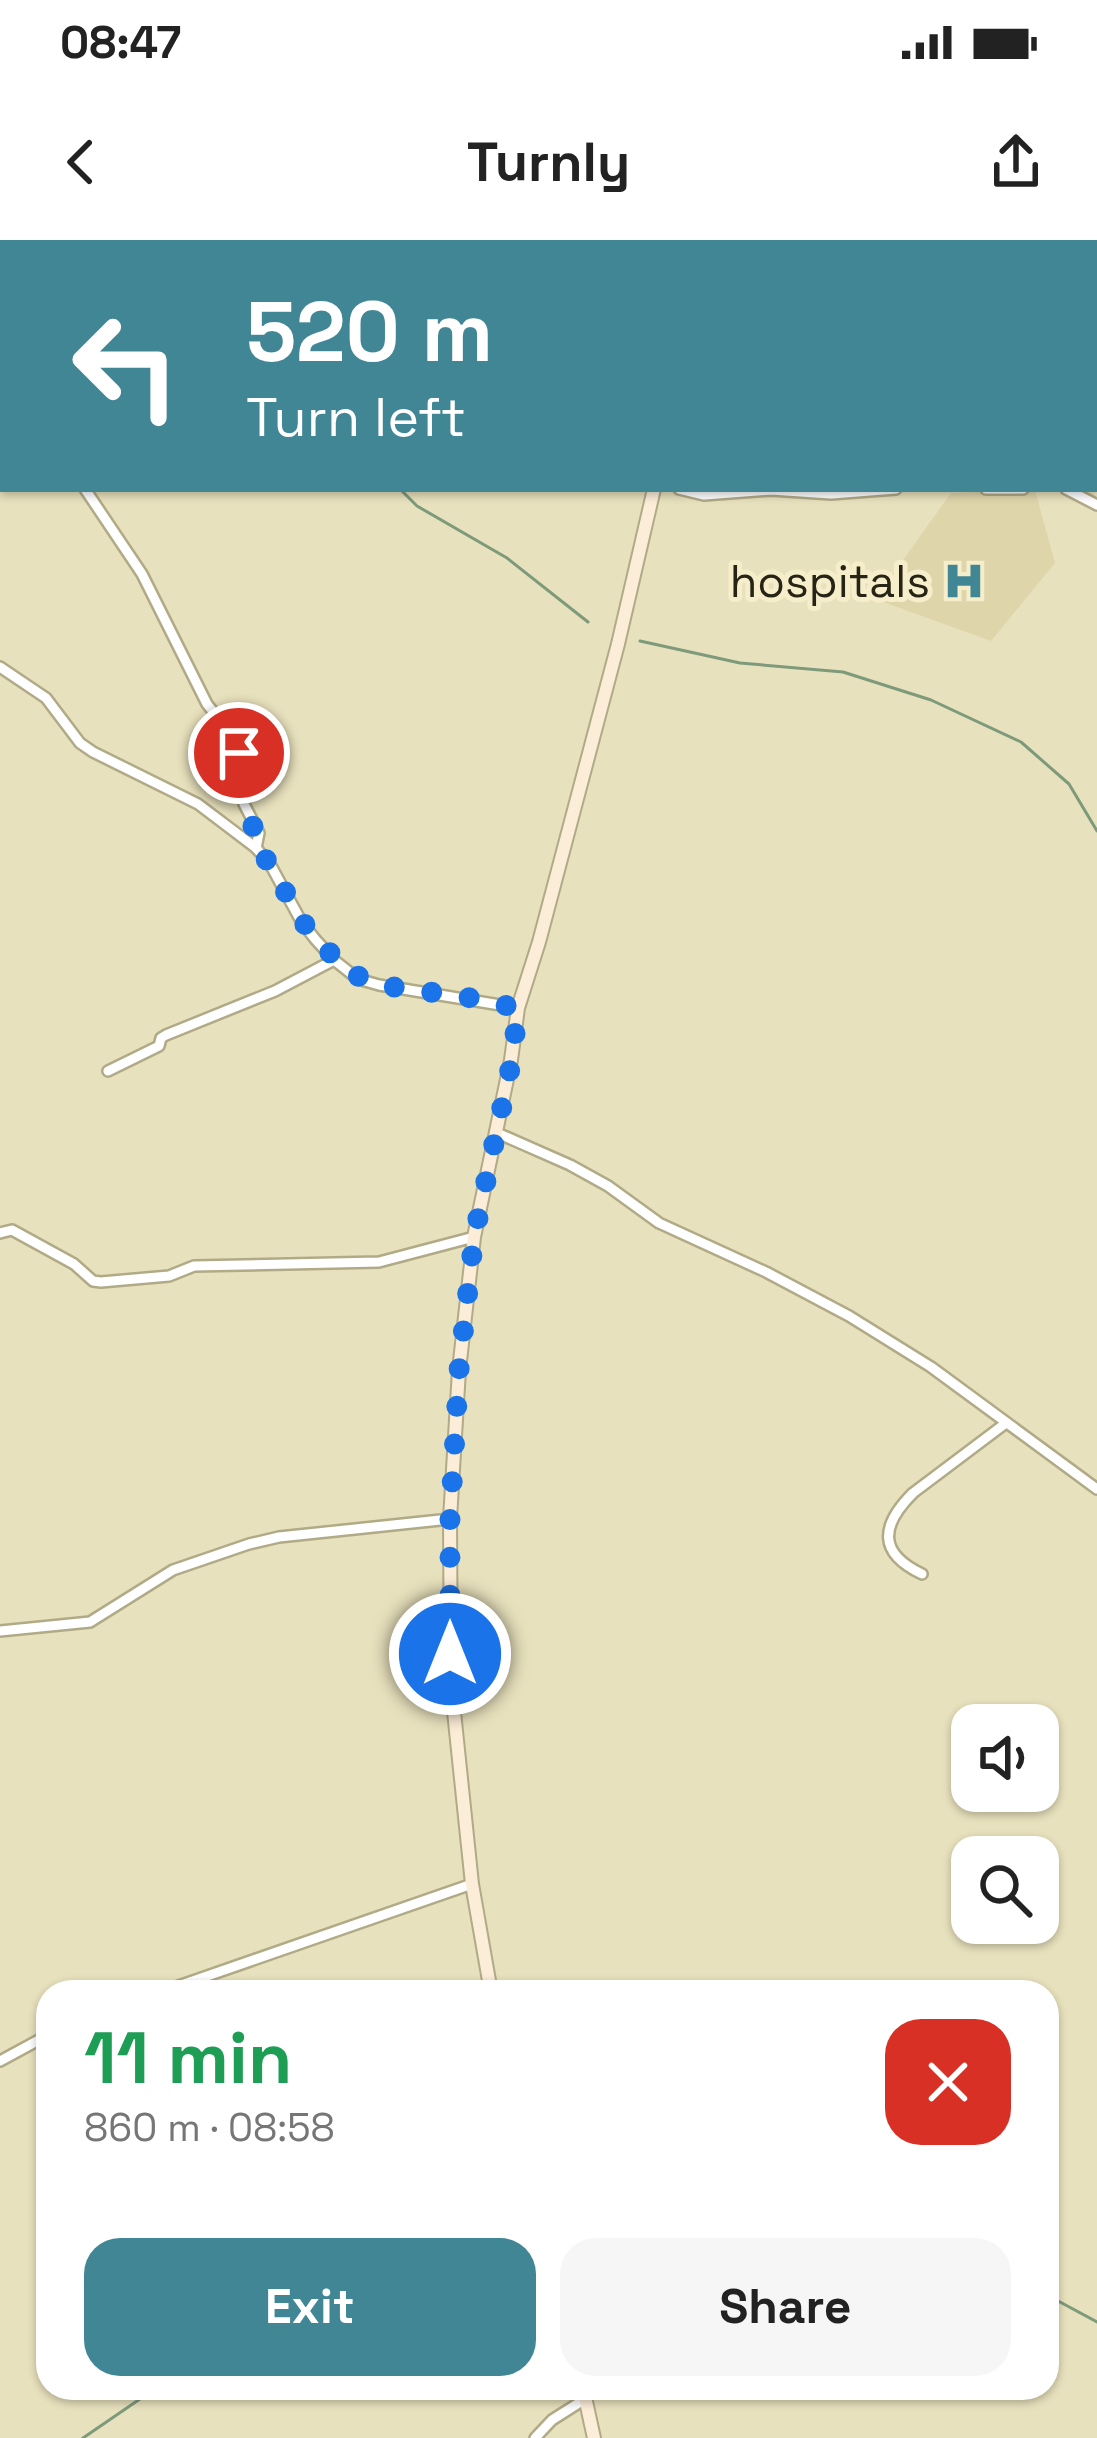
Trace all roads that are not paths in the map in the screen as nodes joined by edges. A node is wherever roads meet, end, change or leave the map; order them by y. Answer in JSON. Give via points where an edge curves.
{"nodes":[{"id":1,"x":88,"y":492,"type":"edge"},
{"id":2,"x":653,"y":492,"type":"edge"},
{"id":3,"x":692,"y":492,"type":"edge"},
{"id":4,"x":744,"y":492,"type":"edge"},
{"id":5,"x":801,"y":492,"type":"edge"},
{"id":6,"x":857,"y":492,"type":"edge"},
{"id":7,"x":0,"y":668,"type":"edge"},
{"id":8,"x":256,"y":848,"type":"junction"},
{"id":9,"x":334,"y":960,"type":"junction"},
{"id":10,"x":518,"y":1008,"type":"junction"},
{"id":11,"x":108,"y":1071,"type":"dead end"},
{"id":12,"x":495,"y":1132,"type":"junction"},
{"id":13,"x":0,"y":1233,"type":"edge"},
{"id":14,"x":474,"y":1237,"type":"junction"},
{"id":15,"x":1006,"y":1423,"type":"junction"},
{"id":16,"x":1097,"y":1489,"type":"edge"},
{"id":17,"x":450,"y":1519,"type":"junction"},
{"id":18,"x":922,"y":1574,"type":"dead end"},
{"id":19,"x":0,"y":1630,"type":"edge"},
{"id":20,"x":472,"y":1884,"type":"junction"},
{"id":21,"x":196,"y":1980,"type":"edge"},
{"id":22,"x":489,"y":1980,"type":"edge"},
{"id":23,"x":36,"y":2042,"type":"edge"},
{"id":24,"x":0,"y":2061,"type":"edge"},
{"id":25,"x":576,"y":2400,"type":"edge"},
{"id":26,"x":586,"y":2400,"type":"edge"},
{"id":27,"x":535,"y":2438,"type":"edge"},
{"id":28,"x":594,"y":2438,"type":"edge"}],
"edges":[{"from":1,"to":8,"type":"street","via":[[230,733],[245,767]]},
{"from":2,"to":10,"type":"main road"},
{"from":3,"to":4,"type":"street"},
{"from":5,"to":6,"type":"street"},
{"from":7,"to":8,"type":"street","via":[[46,698],[80,743],[198,804]]},
{"from":8,"to":9,"type":"street"},
{"from":9,"to":10,"type":"street","via":[[379,985]]},
{"from":9,"to":11,"type":"street","via":[[166,1035]]},
{"from":10,"to":12,"type":"main road"},
{"from":12,"to":14,"type":"main road"},
{"from":12,"to":15,"type":"street","via":[[849,1316]]},
{"from":13,"to":14,"type":"street","via":[[12,1230],[101,1282],[194,1266],[379,1262]]},
{"from":14,"to":17,"type":"main road"},
{"from":15,"to":16,"type":"street"},
{"from":15,"to":18,"type":"street","via":[[913,1493],[892,1519],[890,1549]]},
{"from":17,"to":19,"type":"street","via":[[249,1544],[173,1570],[90,1622]]},
{"from":17,"to":20,"type":"main road","via":[[451,1683]]},
{"from":20,"to":21,"type":"street"},
{"from":20,"to":22,"type":"main road"},
{"from":23,"to":24,"type":"street"},
{"from":25,"to":27,"type":"street"},
{"from":26,"to":28,"type":"main road"}]}
